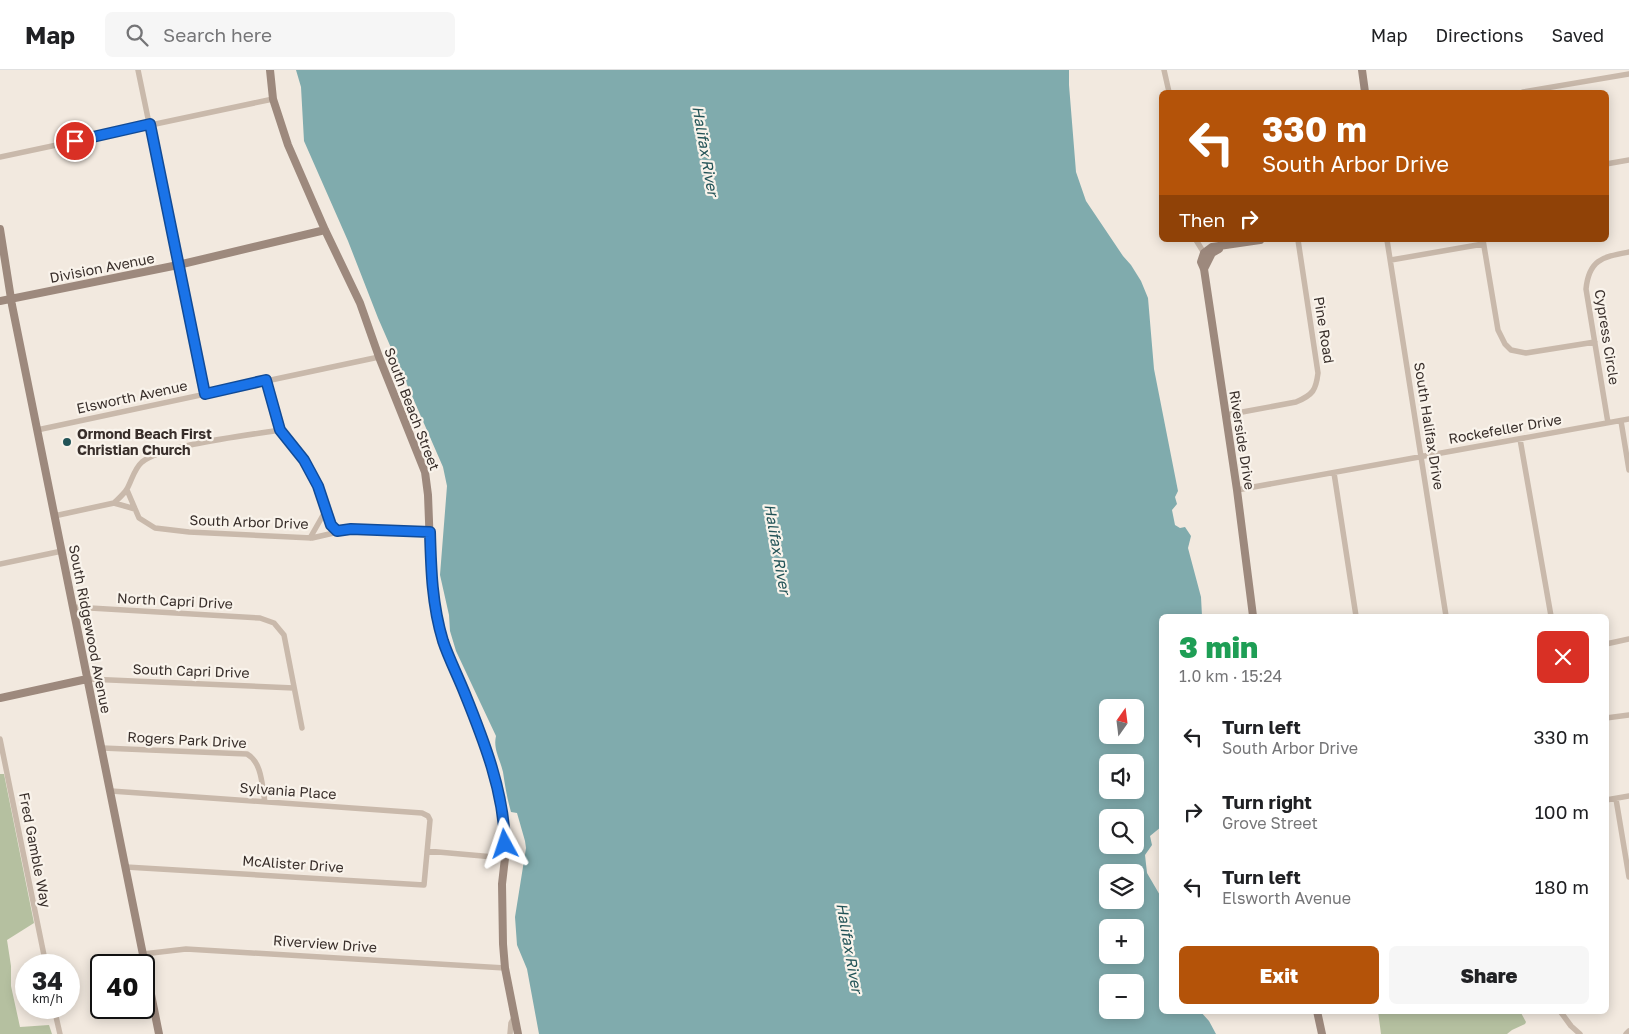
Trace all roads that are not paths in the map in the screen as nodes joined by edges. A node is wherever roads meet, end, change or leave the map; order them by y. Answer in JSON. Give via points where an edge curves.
{"nodes":[{"id":1,"x":138,"y":70,"type":"edge"},
{"id":2,"x":270,"y":70,"type":"edge"},
{"id":3,"x":1164,"y":70,"type":"edge"},
{"id":4,"x":1362,"y":70,"type":"edge"},
{"id":5,"x":1629,"y":74,"type":"edge"},
{"id":6,"x":1168,"y":90,"type":"edge"},
{"id":7,"x":1365,"y":90,"type":"edge"},
{"id":8,"x":1535,"y":90,"type":"edge"},
{"id":9,"x":273,"y":99,"type":"junction"},
{"id":10,"x":150,"y":124,"type":"junction"},
{"id":11,"x":0,"y":157,"type":"edge"},
{"id":12,"x":1629,"y":160,"type":"edge"},
{"id":13,"x":1609,"y":163,"type":"edge"},
{"id":14,"x":0,"y":229,"type":"edge"},
{"id":15,"x":325,"y":230,"type":"junction"},
{"id":16,"x":1197,"y":242,"type":"edge"},
{"id":17,"x":1248,"y":242,"type":"edge"},
{"id":18,"x":1298,"y":242,"type":"edge"},
{"id":19,"x":1387,"y":242,"type":"edge"},
{"id":20,"x":1483,"y":242,"type":"edge"},
{"id":21,"x":1629,"y":252,"type":"edge"},
{"id":22,"x":1206,"y":256,"type":"junction"},
{"id":23,"x":1391,"y":260,"type":"junction"},
{"id":24,"x":178,"y":265,"type":"junction"},
{"id":25,"x":11,"y":299,"type":"junction"},
{"id":26,"x":0,"y":301,"type":"edge"},
{"id":27,"x":1594,"y":342,"type":"junction"},
{"id":28,"x":379,"y":357,"type":"junction"},
{"id":29,"x":266,"y":380,"type":"junction"},
{"id":30,"x":205,"y":394,"type":"junction"},
{"id":31,"x":1226,"y":415,"type":"junction"},
{"id":32,"x":1629,"y":419,"type":"edge"},
{"id":33,"x":1620,"y":421,"type":"junction"},
{"id":34,"x":1608,"y":422,"type":"junction"},
{"id":35,"x":37,"y":430,"type":"junction"},
{"id":36,"x":280,"y":430,"type":"junction"},
{"id":37,"x":1520,"y":439,"type":"junction"},
{"id":38,"x":1421,"y":456,"type":"junction"},
{"id":39,"x":1629,"y":470,"type":"edge"},
{"id":40,"x":1334,"y":473,"type":"junction"},
{"id":41,"x":126,"y":490,"type":"junction"},
{"id":42,"x":1237,"y":490,"type":"junction"},
{"id":43,"x":114,"y":503,"type":"junction"},
{"id":44,"x":135,"y":509,"type":"junction"},
{"id":45,"x":326,"y":510,"type":"junction"},
{"id":46,"x":54,"y":516,"type":"junction"},
{"id":47,"x":337,"y":531,"type":"junction"},
{"id":48,"x":430,"y":532,"type":"junction"},
{"id":49,"x":310,"y":538,"type":"junction"},
{"id":50,"x":62,"y":551,"type":"junction"},
{"id":51,"x":0,"y":564,"type":"edge"},
{"id":52,"x":74,"y":607,"type":"junction"},
{"id":53,"x":1253,"y":614,"type":"edge"},
{"id":54,"x":1356,"y":614,"type":"edge"},
{"id":55,"x":1446,"y":614,"type":"edge"},
{"id":56,"x":1551,"y":614,"type":"edge"},
{"id":57,"x":1629,"y":640,"type":"edge"},
{"id":58,"x":1609,"y":643,"type":"edge"},
{"id":59,"x":87,"y":679,"type":"junction"},
{"id":60,"x":294,"y":688,"type":"junction"},
{"id":61,"x":0,"y":698,"type":"edge"},
{"id":62,"x":1629,"y":715,"type":"edge"},
{"id":63,"x":1609,"y":718,"type":"edge"},
{"id":64,"x":302,"y":728,"type":"dead end"},
{"id":65,"x":0,"y":739,"type":"edge"},
{"id":66,"x":102,"y":748,"type":"junction"},
{"id":67,"x":111,"y":791,"type":"junction"},
{"id":68,"x":1629,"y":796,"type":"edge"},
{"id":69,"x":1616,"y":799,"type":"junction"},
{"id":70,"x":1609,"y":800,"type":"edge"},
{"id":71,"x":264,"y":802,"type":"junction"},
{"id":72,"x":427,"y":851,"type":"junction"},
{"id":73,"x":506,"y":858,"type":"junction"},
{"id":74,"x":126,"y":867,"type":"junction"},
{"id":75,"x":1629,"y":877,"type":"edge"},
{"id":76,"x":44,"y":954,"type":"edge"},
{"id":77,"x":143,"y":954,"type":"joint"},
{"id":78,"x":505,"y":968,"type":"junction"},
{"id":79,"x":155,"y":1014,"type":"edge"},
{"id":80,"x":1318,"y":1014,"type":"edge"},
{"id":81,"x":1562,"y":1014,"type":"edge"},
{"id":82,"x":515,"y":1016,"type":"junction"},
{"id":83,"x":57,"y":1019,"type":"edge"},
{"id":84,"x":1629,"y":1031,"type":"edge"},
{"id":85,"x":60,"y":1034,"type":"edge"},
{"id":86,"x":159,"y":1034,"type":"edge"},
{"id":87,"x":510,"y":1034,"type":"edge"},
{"id":88,"x":518,"y":1034,"type":"edge"},
{"id":89,"x":1322,"y":1034,"type":"edge"},
{"id":90,"x":1580,"y":1034,"type":"edge"},
{"id":91,"x":1626,"y":1034,"type":"edge"}],
"edges":[{"from":1,"to":10,"type":"street"},
{"from":2,"to":9,"type":"street","name":"South Beach Street"},
{"from":3,"to":6,"type":"street"},
{"from":4,"to":7,"type":"street"},
{"from":5,"to":8,"type":"street"},
{"from":9,"to":10,"type":"street"},
{"from":9,"to":15,"type":"street","name":"South Beach Street","via":[[288,145]]},
{"from":10,"to":11,"type":"street"},
{"from":10,"to":24,"type":"street"},
{"from":12,"to":13,"type":"street"},
{"from":14,"to":25,"type":"street","name":"South Ridgewood Avenue"},
{"from":15,"to":24,"type":"street","name":"Division Avenue"},
{"from":15,"to":28,"type":"street","name":"South Beach Street","via":[[360,303]]},
{"from":16,"to":22,"type":"street"},
{"from":17,"to":22,"type":"street","via":[[1212,247]]},
{"from":18,"to":31,"type":"street","name":"Pine Road","via":[[1318,373],[1314,392],[1296,402]]},
{"from":19,"to":23,"type":"street","name":"South Halifax Drive"},
{"from":20,"to":23,"type":"street"},
{"from":20,"to":27,"type":"street","via":[[1498,330],[1511,350],[1526,353]]},
{"from":21,"to":27,"type":"street","name":"Cypress Circle","via":[[1607,256],[1599,261],[1587,278]]},
{"from":22,"to":31,"type":"street","name":"Riverside Drive","via":[[1200,262],[1204,269]]},
{"from":23,"to":38,"type":"street","name":"South Halifax Drive"},
{"from":24,"to":25,"type":"street","name":"Division Avenue"},
{"from":24,"to":30,"type":"street"},
{"from":25,"to":26,"type":"street","name":"Division Avenue"},
{"from":25,"to":35,"type":"street","name":"South Ridgewood Avenue"},
{"from":27,"to":34,"type":"street","name":"Cypress Circle"},
{"from":28,"to":29,"type":"street","name":"Elsworth Avenue"},
{"from":28,"to":48,"type":"street","name":"South Beach Street","via":[[425,472]]},
{"from":29,"to":30,"type":"street","name":"Elsworth Avenue"},
{"from":29,"to":36,"type":"street"},
{"from":30,"to":35,"type":"street","name":"Elsworth Avenue"},
{"from":31,"to":42,"type":"street","name":"Riverside Drive"},
{"from":32,"to":33,"type":"street","name":"Rockefeller Drive"},
{"from":33,"to":34,"type":"street","name":"Rockefeller Drive"},
{"from":33,"to":39,"type":"street"},
{"from":34,"to":37,"type":"street","name":"Rockefeller Drive"},
{"from":35,"to":46,"type":"street","name":"South Ridgewood Avenue"},
{"from":36,"to":41,"type":"street","via":[[154,454],[141,463]]},
{"from":36,"to":45,"type":"street","via":[[304,460]]},
{"from":37,"to":38,"type":"street","name":"Rockefeller Drive"},
{"from":37,"to":56,"type":"street"},
{"from":38,"to":40,"type":"street","name":"Rockefeller Drive"},
{"from":38,"to":55,"type":"street","name":"South Halifax Drive"},
{"from":40,"to":42,"type":"street","name":"Rockefeller Drive"},
{"from":40,"to":54,"type":"street"},
{"from":41,"to":43,"type":"street"},
{"from":41,"to":44,"type":"street","name":"South Arbor Drive"},
{"from":42,"to":53,"type":"street","name":"Riverside Drive"},
{"from":43,"to":44,"type":"street"},
{"from":43,"to":46,"type":"street"},
{"from":44,"to":49,"type":"street","name":"South Arbor Drive","via":[[139,518],[154,528]]},
{"from":45,"to":47,"type":"street","via":[[331,525]]},
{"from":45,"to":49,"type":"street"},
{"from":46,"to":50,"type":"street","name":"South Ridgewood Avenue"},
{"from":47,"to":48,"type":"street","name":"South Arbor Drive"},
{"from":47,"to":49,"type":"street","name":"South Arbor Drive"},
{"from":48,"to":73,"type":"street","name":"South Beach Street","via":[[430,573],[436,613],[498,789]]},
{"from":50,"to":51,"type":"street"},
{"from":50,"to":52,"type":"street","name":"South Ridgewood Avenue"},
{"from":52,"to":59,"type":"street","name":"South Ridgewood Avenue"},
{"from":52,"to":60,"type":"street","name":"North Capri Drive","via":[[260,618],[274,623],[284,635]]},
{"from":57,"to":58,"type":"street"},
{"from":59,"to":60,"type":"street","name":"South Capri Drive"},
{"from":59,"to":61,"type":"street"},
{"from":59,"to":66,"type":"street","name":"South Ridgewood Avenue"},
{"from":60,"to":64,"type":"street"},
{"from":62,"to":63,"type":"street"},
{"from":65,"to":76,"type":"street","name":"Fred Gamble Way"},
{"from":66,"to":67,"type":"street","name":"South Ridgewood Avenue"},
{"from":66,"to":71,"type":"street","name":"Rogers Park Drive","via":[[247,754],[254,757],[258,766]]},
{"from":67,"to":71,"type":"street","name":"Sylvania Place"},
{"from":67,"to":74,"type":"street","name":"South Ridgewood Avenue"},
{"from":68,"to":69,"type":"street"},
{"from":69,"to":70,"type":"street"},
{"from":69,"to":75,"type":"street"},
{"from":71,"to":72,"type":"street","name":"Sylvania Place","via":[[422,813],[430,820]]},
{"from":72,"to":73,"type":"street"},
{"from":72,"to":74,"type":"street","name":"McAlister Drive","via":[[424,885]]},
{"from":73,"to":78,"type":"street","name":"South Beach Street","via":[[502,884]]},
{"from":74,"to":77,"type":"street","name":"South Ridgewood Avenue"},
{"from":77,"to":78,"type":"street","name":"Riverview Drive","via":[[203,949]]},
{"from":78,"to":82,"type":"street","name":"South Beach Street"},
{"from":79,"to":86,"type":"street","name":"South Ridgewood Avenue"},
{"from":80,"to":89,"type":"street"},
{"from":81,"to":90,"type":"street"},
{"from":82,"to":87,"type":"street"},
{"from":82,"to":88,"type":"street","name":"South Beach Street"},
{"from":83,"to":85,"type":"street"},
{"from":84,"to":91,"type":"street"}]}
